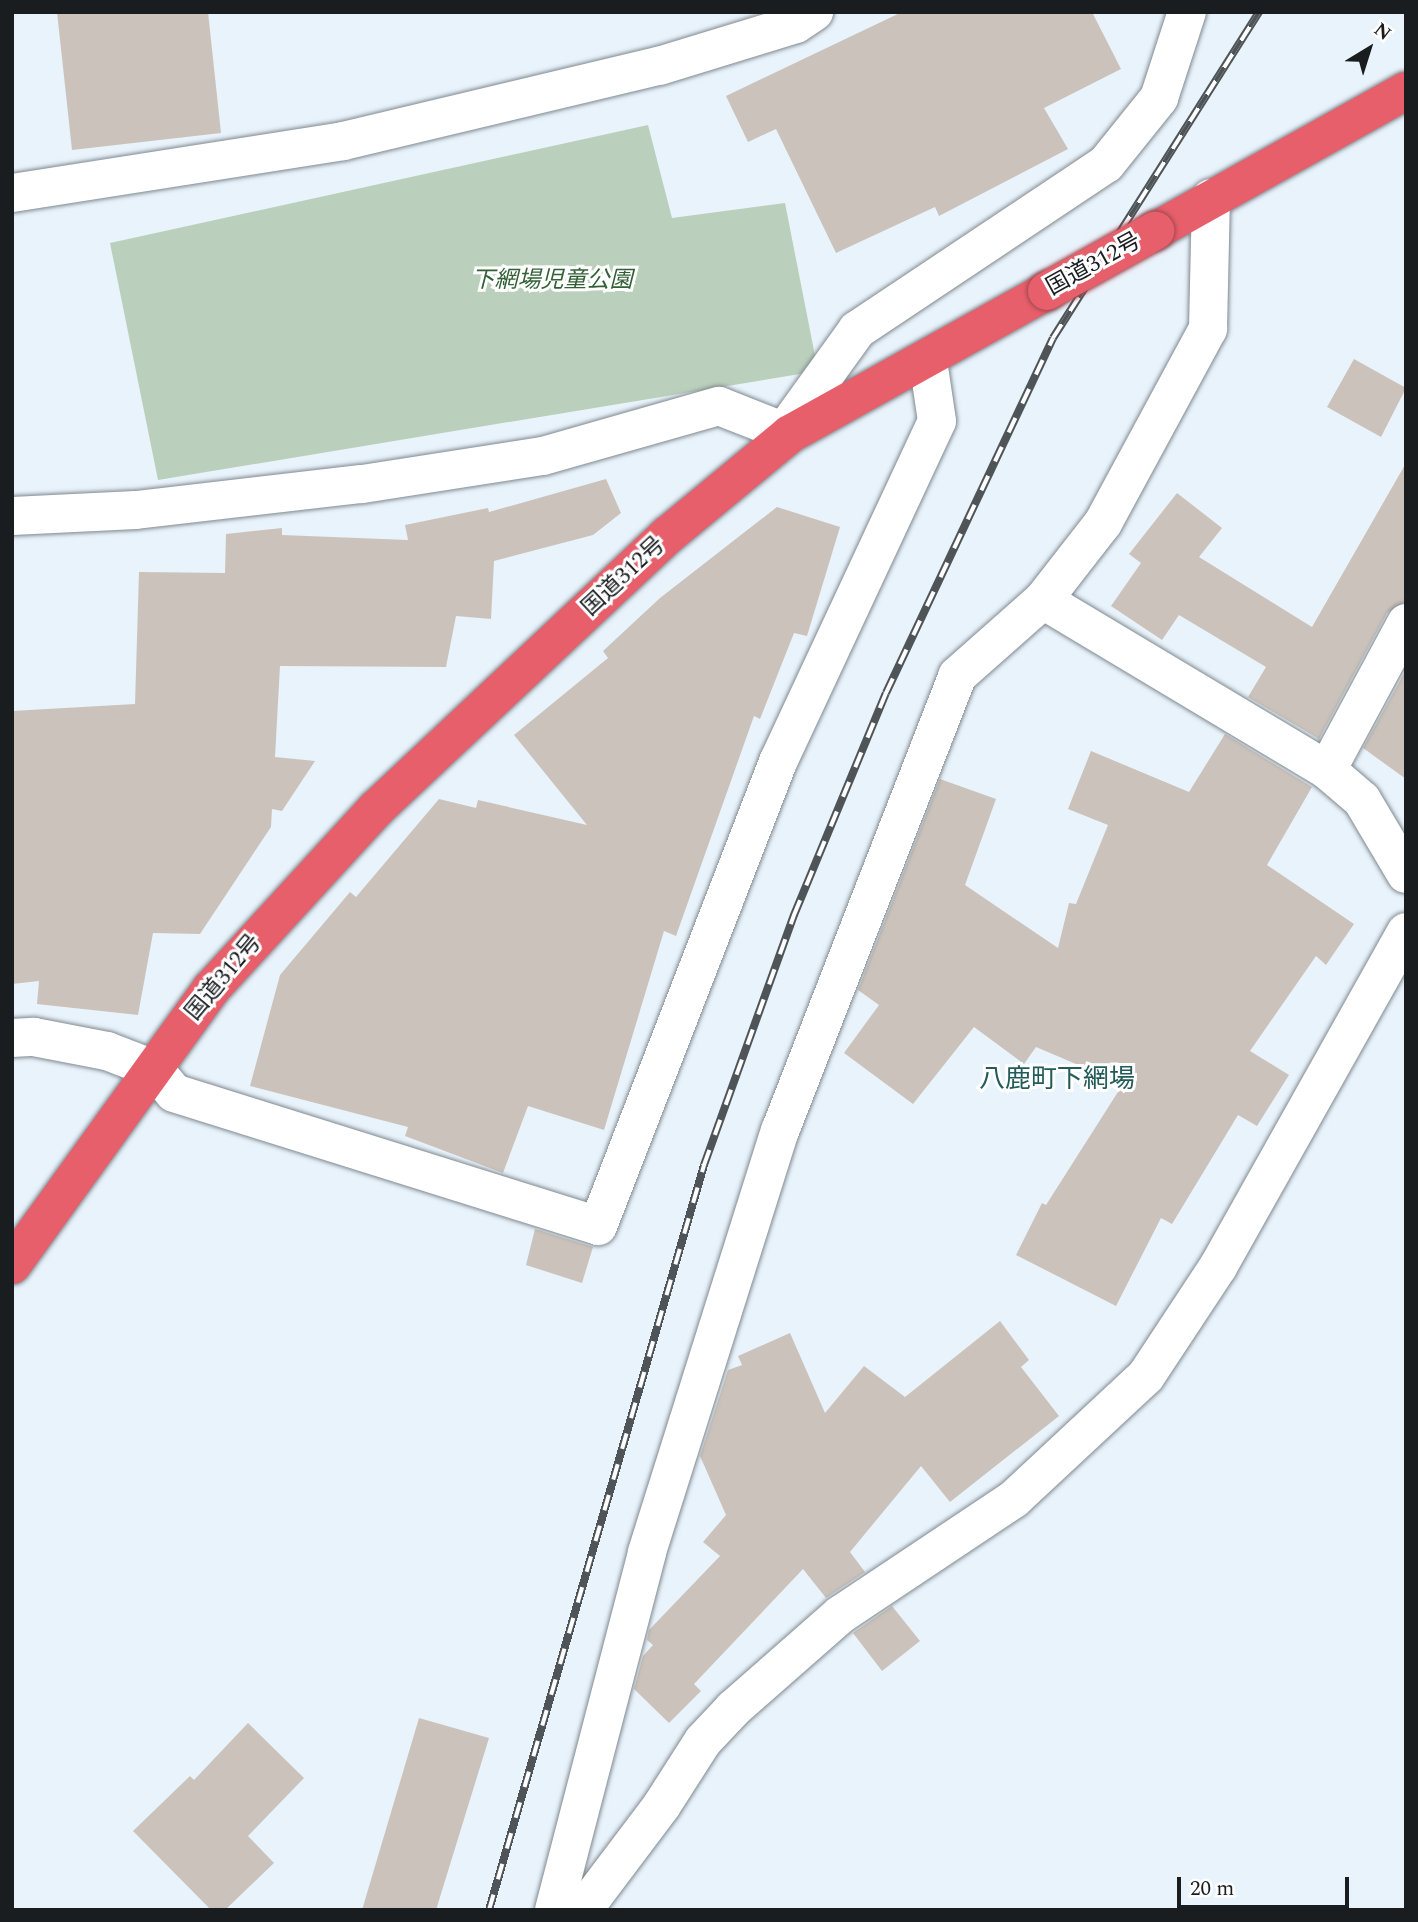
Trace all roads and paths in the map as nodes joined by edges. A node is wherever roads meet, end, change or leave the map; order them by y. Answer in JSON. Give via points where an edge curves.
{"nodes":[{"id":1,"x":814,"y":12,"type":"edge"},
{"id":2,"x":1187,"y":12,"type":"edge"},
{"id":3,"x":1406,"y":91,"type":"edge"},
{"id":4,"x":12,"y":193,"type":"edge"},
{"id":5,"x":1211,"y":198,"type":"junction"},
{"id":6,"x":928,"y":362,"type":"junction"},
{"id":7,"x":788,"y":432,"type":"junction"},
{"id":8,"x":12,"y":516,"type":"edge"},
{"id":9,"x":1043,"y":600,"type":"junction"},
{"id":10,"x":1406,"y":623,"type":"edge"},
{"id":11,"x":1327,"y":770,"type":"junction"},
{"id":12,"x":1406,"y":874,"type":"edge"},
{"id":13,"x":1406,"y":932,"type":"edge"},
{"id":14,"x":12,"y":1038,"type":"edge"},
{"id":15,"x":154,"y":1069,"type":"junction"},
{"id":16,"x":12,"y":1265,"type":"edge"},
{"id":17,"x":554,"y":1910,"type":"edge"},
{"id":18,"x":583,"y":1910,"type":"edge"}],
"edges":[{"from":1,"to":4,"type":"street","via":[[796,24],[659,66],[343,141]]},
{"from":2,"to":7,"type":"street","via":[[1159,98],[1106,164],[858,330]]},
{"from":3,"to":5,"type":"highway","name":"国道312号"},
{"from":5,"to":6,"type":"highway","name":"国道312号","bridge":true},
{"from":5,"to":9,"type":"street","via":[[1208,329],[1103,523]]},
{"from":6,"to":7,"type":"highway","name":"国道312号"},
{"from":6,"to":15,"type":"street","via":[[937,421],[778,762],[598,1226],[174,1093]]},
{"from":7,"to":8,"type":"street","via":[[719,406],[543,456],[136,510]]},
{"from":7,"to":15,"type":"highway","name":"国道312号","via":[[668,535],[376,809],[211,989]]},
{"from":9,"to":11,"type":"street"},
{"from":9,"to":17,"type":"street","via":[[957,676],[780,1131],[647,1552]]},
{"from":10,"to":11,"type":"street"},
{"from":11,"to":12,"type":"street","via":[[1362,800]]},
{"from":13,"to":18,"type":"street","via":[[1218,1267],[1146,1376],[1014,1499],[840,1615],[733,1709],[703,1741]]},
{"from":14,"to":15,"type":"street","via":[[34,1037],[107,1051]]},
{"from":15,"to":16,"type":"highway","name":"国道312号"}]}
